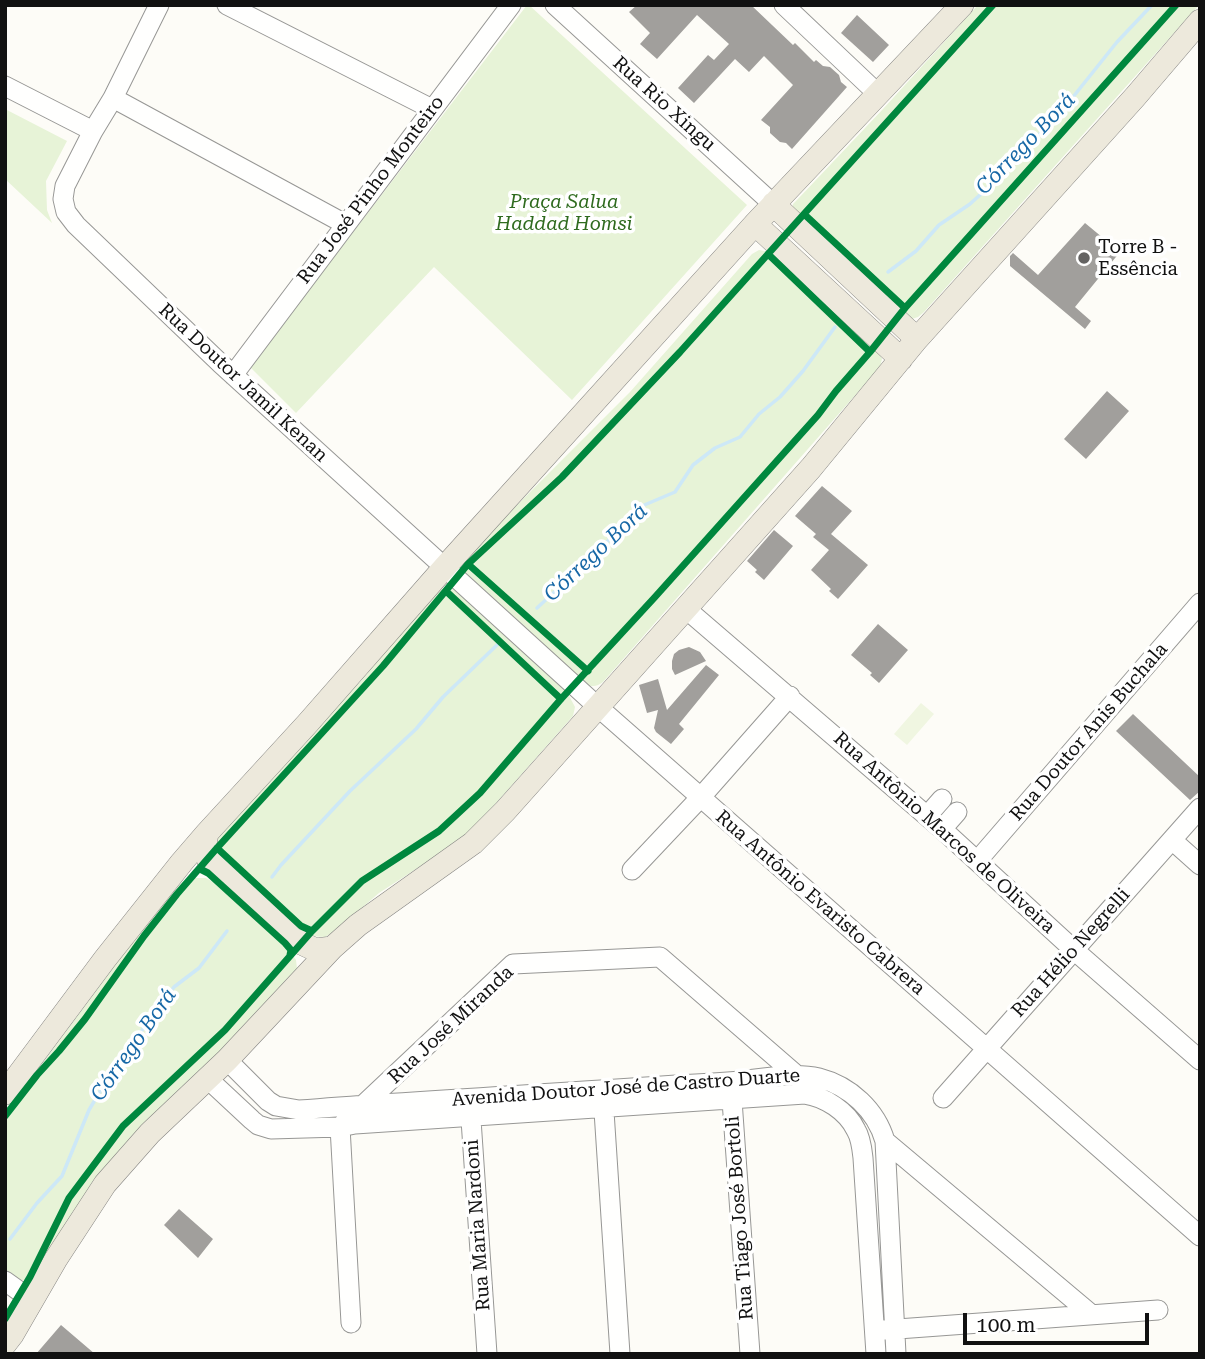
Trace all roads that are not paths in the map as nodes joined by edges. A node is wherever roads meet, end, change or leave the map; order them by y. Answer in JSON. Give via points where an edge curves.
{"nodes":[{"id":1,"x":159,"y":5,"type":"edge"},
{"id":2,"x":227,"y":5,"type":"edge"},
{"id":3,"x":511,"y":5,"type":"edge"},
{"id":4,"x":555,"y":5,"type":"edge"},
{"id":5,"x":784,"y":5,"type":"edge"},
{"id":6,"x":962,"y":5,"type":"edge"},
{"id":7,"x":1200,"y":22,"type":"edge"},
{"id":8,"x":5,"y":86,"type":"edge"},
{"id":9,"x":878,"y":94,"type":"junction"},
{"id":10,"x":113,"y":98,"type":"junction"},
{"id":11,"x":432,"y":109,"type":"junction"},
{"id":12,"x":93,"y":131,"type":"junction"},
{"id":13,"x":773,"y":204,"type":"junction"},
{"id":14,"x":345,"y":224,"type":"junction"},
{"id":15,"x":755,"y":224,"type":"junction"},
{"id":16,"x":917,"y":339,"type":"junction"},
{"id":17,"x":901,"y":359,"type":"junction"},
{"id":18,"x":233,"y":374,"type":"junction"},
{"id":19,"x":444,"y":568,"type":"junction"},
{"id":20,"x":1200,"y":603,"type":"edge"},
{"id":21,"x":685,"y":608,"type":"junction"},
{"id":22,"x":790,"y":696,"type":"junction"},
{"id":23,"x":598,"y":707,"type":"junction"},
{"id":24,"x":700,"y":798,"type":"junction"},
{"id":25,"x":949,"y":806,"type":"dead end"},
{"id":26,"x":1200,"y":808,"type":"edge"},
{"id":27,"x":934,"y":822,"type":"junction"},
{"id":28,"x":207,"y":833,"type":"junction"},
{"id":29,"x":1172,"y":839,"type":"junction"},
{"id":30,"x":208,"y":859,"type":"junction"},
{"id":31,"x":978,"y":860,"type":"junction"},
{"id":32,"x":182,"y":862,"type":"junction"},
{"id":33,"x":1200,"y":865,"type":"edge"},
{"id":34,"x":632,"y":870,"type":"dead end"},
{"id":35,"x":301,"y":943,"type":"junction"},
{"id":36,"x":332,"y":948,"type":"junction"},
{"id":37,"x":1074,"y":950,"type":"junction"},
{"id":38,"x":305,"y":976,"type":"junction"},
{"id":39,"x":764,"y":1047,"type":"junction"},
{"id":40,"x":986,"y":1048,"type":"junction"},
{"id":41,"x":226,"y":1060,"type":"junction"},
{"id":42,"x":1200,"y":1060,"type":"edge"},
{"id":43,"x":797,"y":1075,"type":"junction"},
{"id":44,"x":208,"y":1079,"type":"junction"},
{"id":45,"x":753,"y":1079,"type":"junction"},
{"id":46,"x":731,"y":1090,"type":"junction"},
{"id":47,"x":5,"y":1093,"type":"edge"},
{"id":48,"x":820,"y":1098,"type":"junction"},
{"id":49,"x":943,"y":1098,"type":"dead end"},
{"id":50,"x":603,"y":1099,"type":"junction"},
{"id":51,"x":365,"y":1105,"type":"junction"},
{"id":52,"x":276,"y":1106,"type":"junction"},
{"id":53,"x":470,"y":1107,"type":"junction"},
{"id":54,"x":340,"y":1127,"type":"junction"},
{"id":55,"x":271,"y":1129,"type":"junction"},
{"id":56,"x":893,"y":1153,"type":"junction"},
{"id":57,"x":863,"y":1158,"type":"junction"},
{"id":58,"x":1200,"y":1236,"type":"edge"},
{"id":59,"x":1050,"y":1280,"type":"junction"},
{"id":60,"x":5,"y":1281,"type":"edge"},
{"id":61,"x":33,"y":1300,"type":"junction"},
{"id":62,"x":1158,"y":1310,"type":"dead end"},
{"id":63,"x":1092,"y":1315,"type":"junction"},
{"id":64,"x":1038,"y":1319,"type":"junction"},
{"id":65,"x":351,"y":1323,"type":"dead end"},
{"id":66,"x":884,"y":1329,"type":"junction"},
{"id":67,"x":5,"y":1344,"type":"edge"},
{"id":68,"x":487,"y":1354,"type":"edge"},
{"id":69,"x":620,"y":1354,"type":"edge"},
{"id":70,"x":750,"y":1354,"type":"edge"},
{"id":71,"x":876,"y":1354,"type":"edge"},
{"id":72,"x":896,"y":1354,"type":"edge"}],
"edges":[{"from":1,"to":10,"type":"street"},
{"from":2,"to":11,"type":"street"},
{"from":3,"to":11,"type":"street","name":"Rua José Pinho Monteiro"},
{"from":4,"to":13,"type":"street","name":"Rua Rio Xingu"},
{"from":5,"to":9,"type":"street"},
{"from":6,"to":9,"type":"main road"},
{"from":7,"to":16,"type":"main road"},
{"from":8,"to":12,"type":"street"},
{"from":9,"to":13,"type":"main road"},
{"from":10,"to":12,"type":"street"},
{"from":10,"to":14,"type":"street"},
{"from":11,"to":14,"type":"street","name":"Rua José Pinho Monteiro"},
{"from":12,"to":18,"type":"street","name":"Rua Doutor Jamil Kenan","via":[[65,186],[66,212]]},
{"from":13,"to":15,"type":"main road"},
{"from":13,"to":16,"type":"main road"},
{"from":14,"to":18,"type":"street","name":"Rua José Pinho Monteiro"},
{"from":15,"to":17,"type":"main road"},
{"from":15,"to":19,"type":"main road"},
{"from":16,"to":17,"type":"main road"},
{"from":17,"to":21,"type":"main road"},
{"from":18,"to":19,"type":"street","name":"Rua Doutor Jamil Kenan"},
{"from":19,"to":23,"type":"street","name":"Rua Antônio Evaristo Cabrera"},
{"from":19,"to":28,"type":"main road"},
{"from":20,"to":31,"type":"street","name":"Rua Doutor Anis Buchala"},
{"from":21,"to":22,"type":"street","name":"Rua Antônio Marcos de Oliveira"},
{"from":21,"to":23,"type":"main road"},
{"from":22,"to":24,"type":"street"},
{"from":22,"to":27,"type":"street","name":"Rua Antônio Marcos de Oliveira"},
{"from":23,"to":24,"type":"street","name":"Rua Antônio Evaristo Cabrera"},
{"from":23,"to":36,"type":"main road","via":[[472,843]]},
{"from":24,"to":34,"type":"street"},
{"from":24,"to":40,"type":"street","name":"Rua Antônio Evaristo Cabrera"},
{"from":25,"to":27,"type":"street"},
{"from":26,"to":29,"type":"street","name":"Rua Hélio Negrelli"},
{"from":27,"to":31,"type":"street","name":"Rua Antônio Marcos de Oliveira"},
{"from":28,"to":30,"type":"main road"},
{"from":28,"to":32,"type":"main road"},
{"from":29,"to":33,"type":"street"},
{"from":29,"to":37,"type":"street","name":"Rua Hélio Negrelli"},
{"from":30,"to":32,"type":"main road"},
{"from":30,"to":35,"type":"main road"},
{"from":31,"to":37,"type":"street","name":"Rua Antônio Marcos de Oliveira"},
{"from":32,"to":47,"type":"main road"},
{"from":35,"to":36,"type":"main road","via":[[316,950]]},
{"from":35,"to":38,"type":"main road","via":[[307,959]]},
{"from":36,"to":38,"type":"main road"},
{"from":37,"to":40,"type":"street","name":"Rua Hélio Negrelli"},
{"from":37,"to":42,"type":"street","name":"Rua Antônio Marcos de Oliveira"},
{"from":38,"to":41,"type":"main road"},
{"from":39,"to":43,"type":"street","name":"Rua José Miranda"},
{"from":39,"to":45,"type":"street"},
{"from":39,"to":51,"type":"street","name":"Rua José Miranda","via":[[660,957],[513,964]]},
{"from":40,"to":49,"type":"street","name":"Rua Hélio Negrelli"},
{"from":40,"to":58,"type":"street","name":"Rua Antônio Evaristo Cabrera"},
{"from":41,"to":44,"type":"main road"},
{"from":41,"to":52,"type":"street"},
{"from":43,"to":45,"type":"street","name":"Avenida Doutor José de Castro Duarte"},
{"from":43,"to":48,"type":"street","name":"Rua José Miranda"},
{"from":43,"to":56,"type":"street","name":"Avenida Doutor José de Castro Duarte","via":[[818,1077],[864,1103]]},
{"from":44,"to":55,"type":"street","via":[[252,1121]]},
{"from":44,"to":61,"type":"main road","via":[[150,1133],[105,1184]]},
{"from":45,"to":46,"type":"street","name":"Avenida Doutor José de Castro Duarte"},
{"from":46,"to":48,"type":"street","name":"Avenida Doutor José de Castro Duarte"},
{"from":46,"to":50,"type":"street","name":"Avenida Doutor José de Castro Duarte"},
{"from":46,"to":70,"type":"street","name":"Rua Tiago José Bortoli"},
{"from":48,"to":57,"type":"street","name":"Avenida Doutor José de Castro Duarte","via":[[842,1112],[856,1129]]},
{"from":50,"to":53,"type":"street","name":"Avenida Doutor José de Castro Duarte"},
{"from":50,"to":69,"type":"street"},
{"from":51,"to":52,"type":"street","name":"Avenida Doutor José de Castro Duarte","via":[[299,1110]]},
{"from":51,"to":53,"type":"street","name":"Avenida Doutor José de Castro Duarte"},
{"from":51,"to":54,"type":"street","name":"Rua José Miranda"},
{"from":52,"to":55,"type":"street"},
{"from":53,"to":54,"type":"street","name":"Avenida Doutor José de Castro Duarte"},
{"from":53,"to":68,"type":"street","name":"Rua Maria Nardoni"},
{"from":54,"to":55,"type":"street","name":"Avenida Doutor José de Castro Duarte"},
{"from":54,"to":65,"type":"street"},
{"from":56,"to":57,"type":"street"},
{"from":56,"to":59,"type":"street"},
{"from":56,"to":66,"type":"street","name":"Avenida Doutor José de Castro Duarte"},
{"from":57,"to":66,"type":"street","name":"Avenida Doutor José de Castro Duarte"},
{"from":59,"to":63,"type":"street"},
{"from":59,"to":64,"type":"street","via":[[1053,1302]]},
{"from":60,"to":61,"type":"street"},
{"from":61,"to":67,"type":"main road"},
{"from":62,"to":63,"type":"street"},
{"from":63,"to":64,"type":"street"},
{"from":64,"to":66,"type":"street"},
{"from":66,"to":71,"type":"street","name":"Avenida Doutor José de Castro Duarte"},
{"from":66,"to":72,"type":"street","name":"Avenida Doutor José de Castro Duarte"}]}
